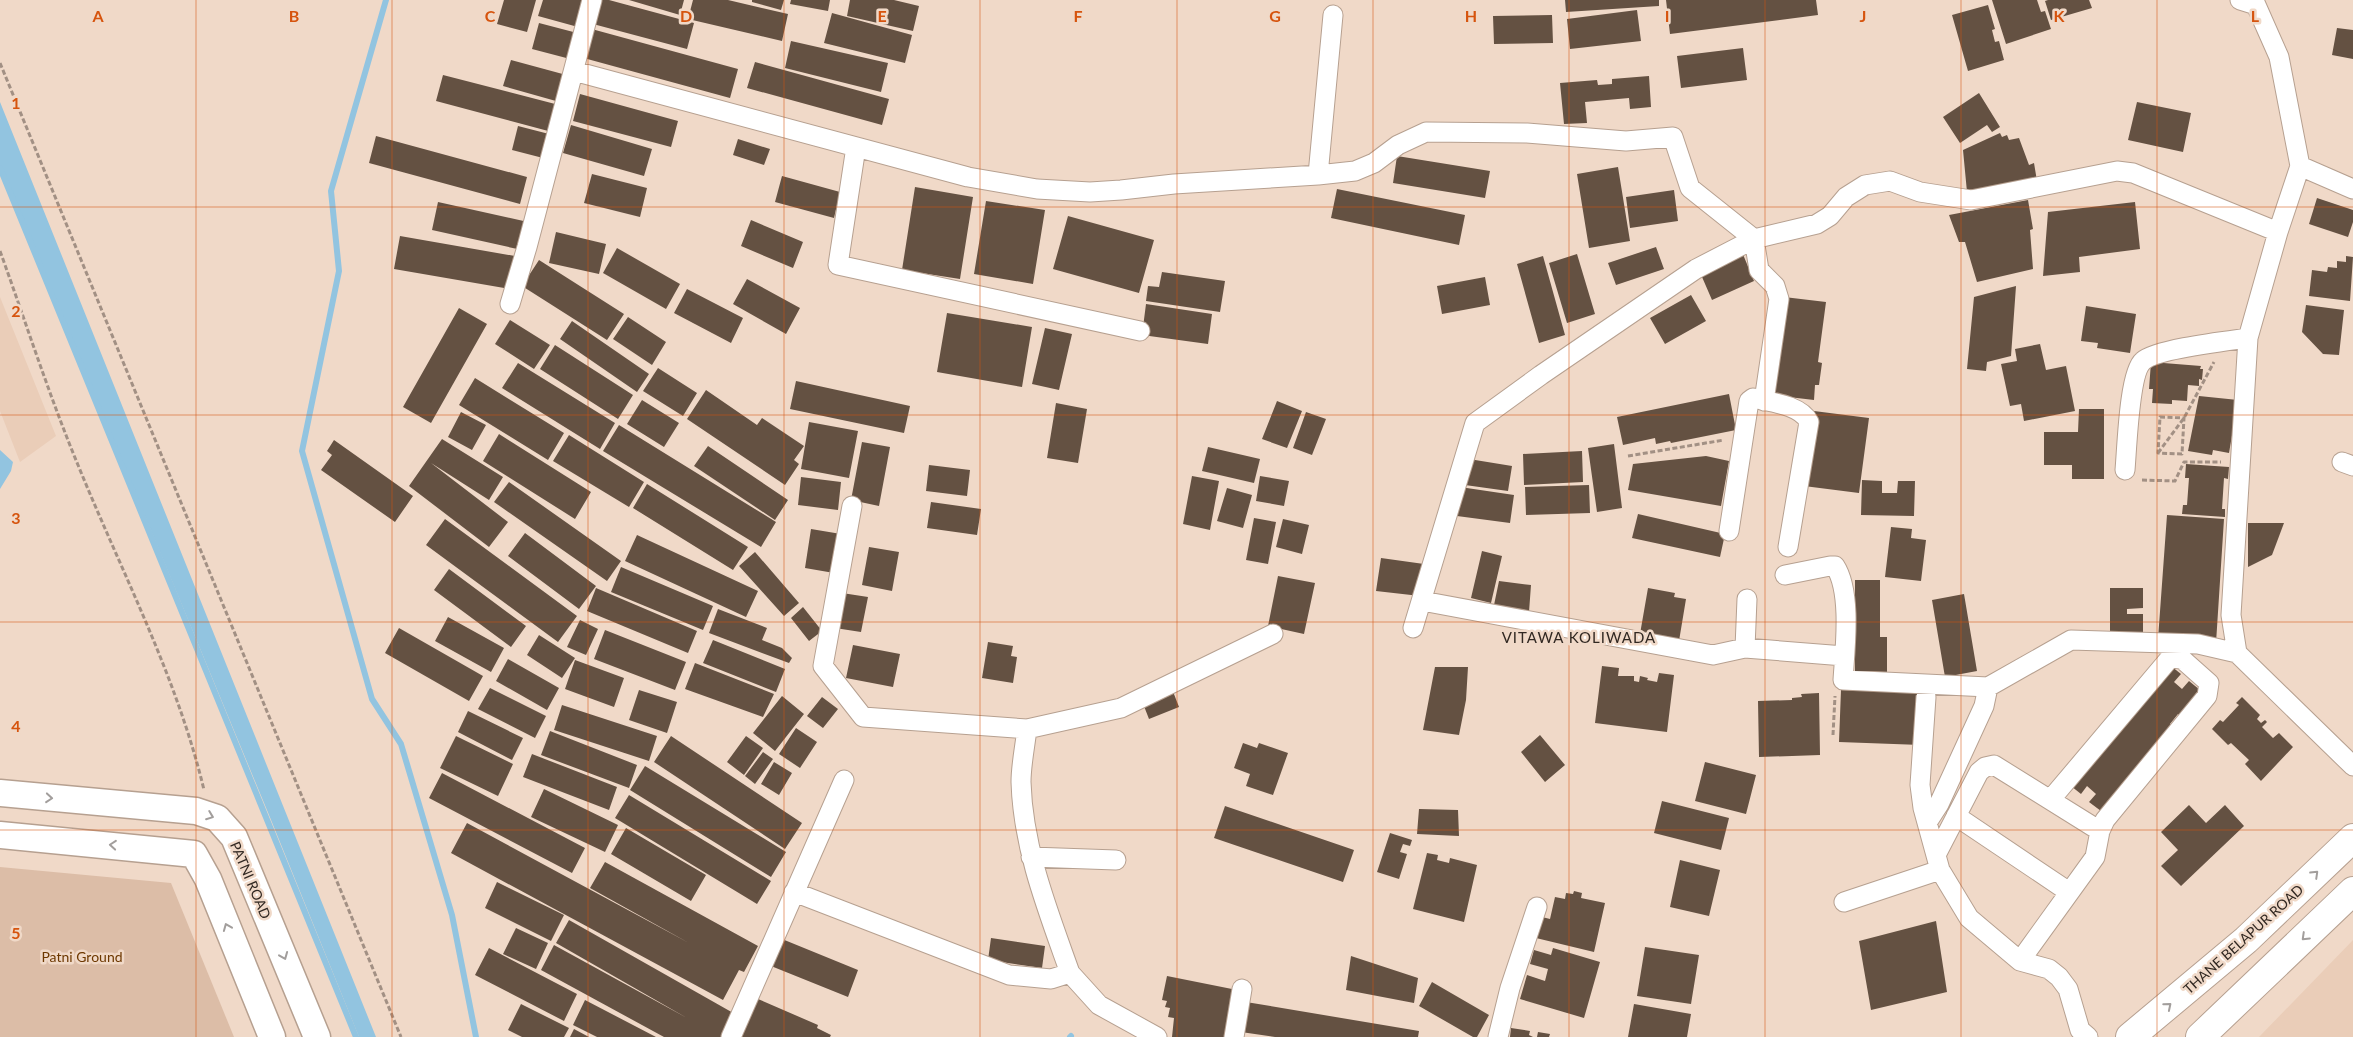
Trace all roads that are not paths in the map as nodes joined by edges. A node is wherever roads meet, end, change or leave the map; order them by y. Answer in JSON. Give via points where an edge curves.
{"nodes":[{"id":1,"x":592,"y":0,"type":"edge"},
{"id":2,"x":2240,"y":0,"type":"edge"},
{"id":3,"x":1334,"y":15,"type":"dead end"},
{"id":4,"x":574,"y":71,"type":"junction"},
{"id":5,"x":856,"y":147,"type":"junction"},
{"id":6,"x":2300,"y":166,"type":"junction"},
{"id":7,"x":1318,"y":175,"type":"junction"},
{"id":8,"x":2353,"y":189,"type":"edge"},
{"id":9,"x":2278,"y":232,"type":"junction"},
{"id":10,"x":1754,"y":239,"type":"junction"},
{"id":11,"x":510,"y":304,"type":"dead end"},
{"id":12,"x":1140,"y":331,"type":"dead end"},
{"id":13,"x":2248,"y":338,"type":"junction"},
{"id":14,"x":1764,"y":401,"type":"junction"},
{"id":15,"x":2125,"y":470,"type":"road end"},
{"id":16,"x":852,"y":506,"type":"dead end"},
{"id":17,"x":1729,"y":531,"type":"dead end"},
{"id":18,"x":1788,"y":548,"type":"dead end"},
{"id":19,"x":1785,"y":576,"type":"dead end"},
{"id":20,"x":1747,"y":599,"type":"dead end"},
{"id":21,"x":1422,"y":601,"type":"junction"},
{"id":22,"x":1413,"y":628,"type":"dead end"},
{"id":23,"x":1273,"y":634,"type":"dead end"},
{"id":24,"x":2206,"y":646,"type":"junction"},
{"id":25,"x":1745,"y":648,"type":"junction"},
{"id":26,"x":2237,"y":653,"type":"junction"},
{"id":27,"x":1844,"y":656,"type":"junction"},
{"id":28,"x":2189,"y":666,"type":"junction"},
{"id":29,"x":1988,"y":687,"type":"junction"},
{"id":30,"x":1926,"y":697,"type":"dead end"},
{"id":31,"x":1027,"y":729,"type":"junction"},
{"id":32,"x":2353,"y":766,"type":"edge"},
{"id":33,"x":844,"y":780,"type":"dead end"},
{"id":34,"x":0,"y":793,"type":"edge"},
{"id":35,"x":2051,"y":800,"type":"junction"},
{"id":36,"x":1956,"y":816,"type":"junction"},
{"id":37,"x":1928,"y":821,"type":"junction"},
{"id":38,"x":2100,"y":831,"type":"junction"},
{"id":39,"x":0,"y":834,"type":"edge"},
{"id":40,"x":2353,"y":838,"type":"edge"},
{"id":41,"x":1031,"y":856,"type":"junction"},
{"id":42,"x":1116,"y":860,"type":"dead end"},
{"id":43,"x":1938,"y":863,"type":"junction"},
{"id":44,"x":2353,"y":891,"type":"edge"},
{"id":45,"x":794,"y":892,"type":"junction"},
{"id":46,"x":2070,"y":892,"type":"junction"},
{"id":47,"x":1844,"y":902,"type":"dead end"},
{"id":48,"x":1537,"y":907,"type":"dead end"},
{"id":49,"x":2020,"y":961,"type":"junction"},
{"id":50,"x":1070,"y":974,"type":"junction"},
{"id":51,"x":1242,"y":989,"type":"dead end"},
{"id":52,"x":2081,"y":1035,"type":"edge"},
{"id":53,"x":272,"y":1037,"type":"edge"},
{"id":54,"x":317,"y":1037,"type":"edge"},
{"id":55,"x":731,"y":1037,"type":"edge"},
{"id":56,"x":1156,"y":1037,"type":"edge"},
{"id":57,"x":1234,"y":1037,"type":"edge"},
{"id":58,"x":1498,"y":1037,"type":"edge"},
{"id":59,"x":2130,"y":1037,"type":"edge"},
{"id":60,"x":2200,"y":1037,"type":"edge"}],
"edges":[{"from":1,"to":4,"type":"street"},
{"from":2,"to":6,"type":"street","via":[[2256,5],[2279,57]]},
{"from":3,"to":7,"type":"street"},
{"from":4,"to":5,"type":"street"},
{"from":4,"to":11,"type":"street"},
{"from":5,"to":7,"type":"street","via":[[968,177],[1037,189],[1098,192]]},
{"from":5,"to":12,"type":"street","via":[[838,265]]},
{"from":6,"to":8,"type":"street"},
{"from":6,"to":9,"type":"street"},
{"from":7,"to":10,"type":"street","via":[[1355,171],[1426,132],[1527,133],[1626,141],[1673,136],[1690,188]]},
{"from":9,"to":10,"type":"street","via":[[2133,173],[2117,171],[1971,200],[1920,192],[1890,181],[1865,186],[1846,197],[1830,216],[1817,224]]},
{"from":9,"to":13,"type":"street"},
{"from":10,"to":14,"type":"street","via":[[1759,270],[1779,291]]},
{"from":10,"to":21,"type":"street","via":[[1696,269],[1475,423]]},
{"from":13,"to":15,"type":"street","via":[[2160,353],[2143,360],[2137,370],[2132,394]]},
{"from":13,"to":26,"type":"street","via":[[2231,615]]},
{"from":14,"to":17,"type":"street","via":[[1753,398],[1749,401]]},
{"from":14,"to":18,"type":"street","via":[[1805,414],[1808,422]]},
{"from":16,"to":31,"type":"street","via":[[823,666],[846,696],[863,717]]},
{"from":19,"to":27,"type":"street","via":[[1835,566],[1844,594]]},
{"from":20,"to":25,"type":"street"},
{"from":21,"to":22,"type":"street"},
{"from":21,"to":25,"type":"street","via":[[1713,655]]},
{"from":23,"to":31,"type":"street","via":[[1121,708]]},
{"from":24,"to":26,"type":"street"},
{"from":24,"to":28,"type":"street"},
{"from":24,"to":29,"type":"street","via":[[2072,640]]},
{"from":25,"to":27,"type":"street"},
{"from":26,"to":32,"type":"street"},
{"from":27,"to":29,"type":"street","via":[[1843,680]]},
{"from":28,"to":35,"type":"street","via":[[2182,659],[2170,658]]},
{"from":28,"to":38,"type":"street","via":[[2209,683],[2207,696]]},
{"from":29,"to":37,"type":"street","via":[[1984,706]]},
{"from":30,"to":37,"type":"street","via":[[1920,785]]},
{"from":31,"to":41,"type":"street","via":[[1021,781]]},
{"from":33,"to":45,"type":"street"},
{"from":34,"to":54,"type":"main road","name":"PATNI ROAD","one_way":true,"via":[[196,811],[217,818],[234,837]]},
{"from":35,"to":36,"type":"street","via":[[1994,765],[1979,772]]},
{"from":35,"to":38,"type":"street"},
{"from":36,"to":43,"type":"street"},
{"from":36,"to":46,"type":"street"},
{"from":37,"to":43,"type":"street"},
{"from":38,"to":46,"type":"street","via":[[2095,857]]},
{"from":53,"to":39,"type":"main road","one_way":true,"via":[[208,879],[194,854]]},
{"from":59,"to":40,"type":"main road","name":"THANE BELAPUR ROAD","one_way":true,"via":[[2246,940]]},
{"from":41,"to":42,"type":"street"},
{"from":41,"to":50,"type":"street"},
{"from":43,"to":47,"type":"street"},
{"from":43,"to":49,"type":"street","via":[[1969,918]]},
{"from":44,"to":60,"type":"main road","one_way":true},
{"from":45,"to":50,"type":"street","via":[[1009,975],[1051,979]]},
{"from":45,"to":55,"type":"street"},
{"from":46,"to":49,"type":"street"},
{"from":48,"to":58,"type":"street","via":[[1510,988]]},
{"from":49,"to":52,"type":"street","via":[[2049,969],[2059,977],[2068,989]]},
{"from":50,"to":56,"type":"street","via":[[1099,1005]]},
{"from":51,"to":57,"type":"street"}]}
